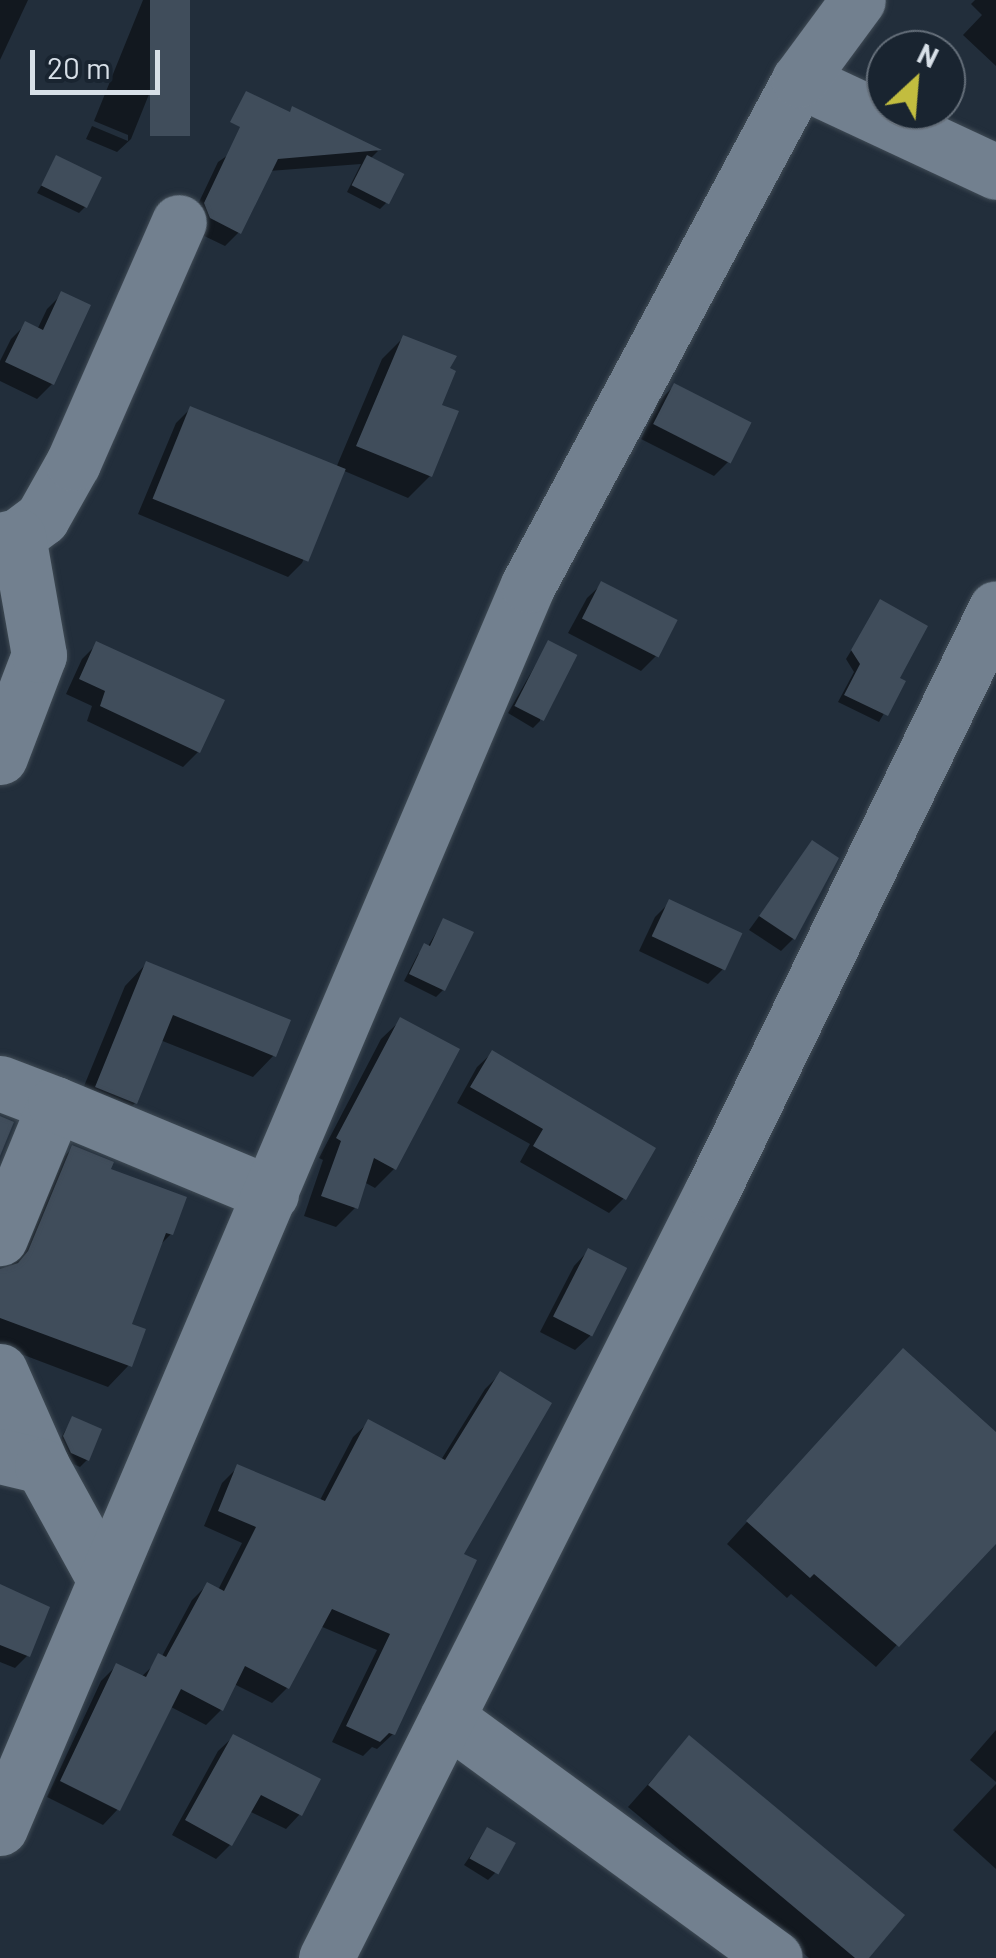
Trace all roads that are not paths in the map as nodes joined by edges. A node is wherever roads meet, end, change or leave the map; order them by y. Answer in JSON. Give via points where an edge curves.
{"nodes":[{"id":1,"x":858,"y":0,"type":"edge"},
{"id":2,"x":799,"y":80,"type":"junction"},
{"id":3,"x":996,"y":172,"type":"edge"},
{"id":4,"x":180,"y":222,"type":"dead end"},
{"id":5,"x":9,"y":538,"type":"edge"},
{"id":6,"x":996,"y":608,"type":"edge"},
{"id":7,"x":0,"y":757,"type":"edge"},
{"id":8,"x":0,"y":1084,"type":"edge"},
{"id":9,"x":55,"y":1104,"type":"junction"},
{"id":10,"x":271,"y":1194,"type":"junction"},
{"id":11,"x":0,"y":1238,"type":"edge"},
{"id":12,"x":0,"y":1371,"type":"edge"},
{"id":13,"x":21,"y":1461,"type":"edge"},
{"id":14,"x":103,"y":1577,"type":"junction"},
{"id":15,"x":447,"y":1718,"type":"junction"},
{"id":16,"x":0,"y":1828,"type":"edge"},
{"id":17,"x":326,"y":1958,"type":"edge"},
{"id":18,"x":775,"y":1958,"type":"edge"}],
"edges":[{"from":1,"to":2,"type":"street"},
{"from":2,"to":3,"type":"street"},
{"from":2,"to":10,"type":"street","via":[[528,585]]},
{"from":4,"to":5,"type":"street","via":[[74,463],[42,518]]},
{"from":5,"to":7,"type":"street","via":[[39,655]]},
{"from":6,"to":15,"type":"street"},
{"from":8,"to":9,"type":"street"},
{"from":9,"to":10,"type":"street"},
{"from":9,"to":11,"type":"street"},
{"from":10,"to":14,"type":"street"},
{"from":12,"to":13,"type":"street"},
{"from":13,"to":14,"type":"street"},
{"from":14,"to":16,"type":"street"},
{"from":15,"to":17,"type":"street"},
{"from":15,"to":18,"type":"street"}]}
